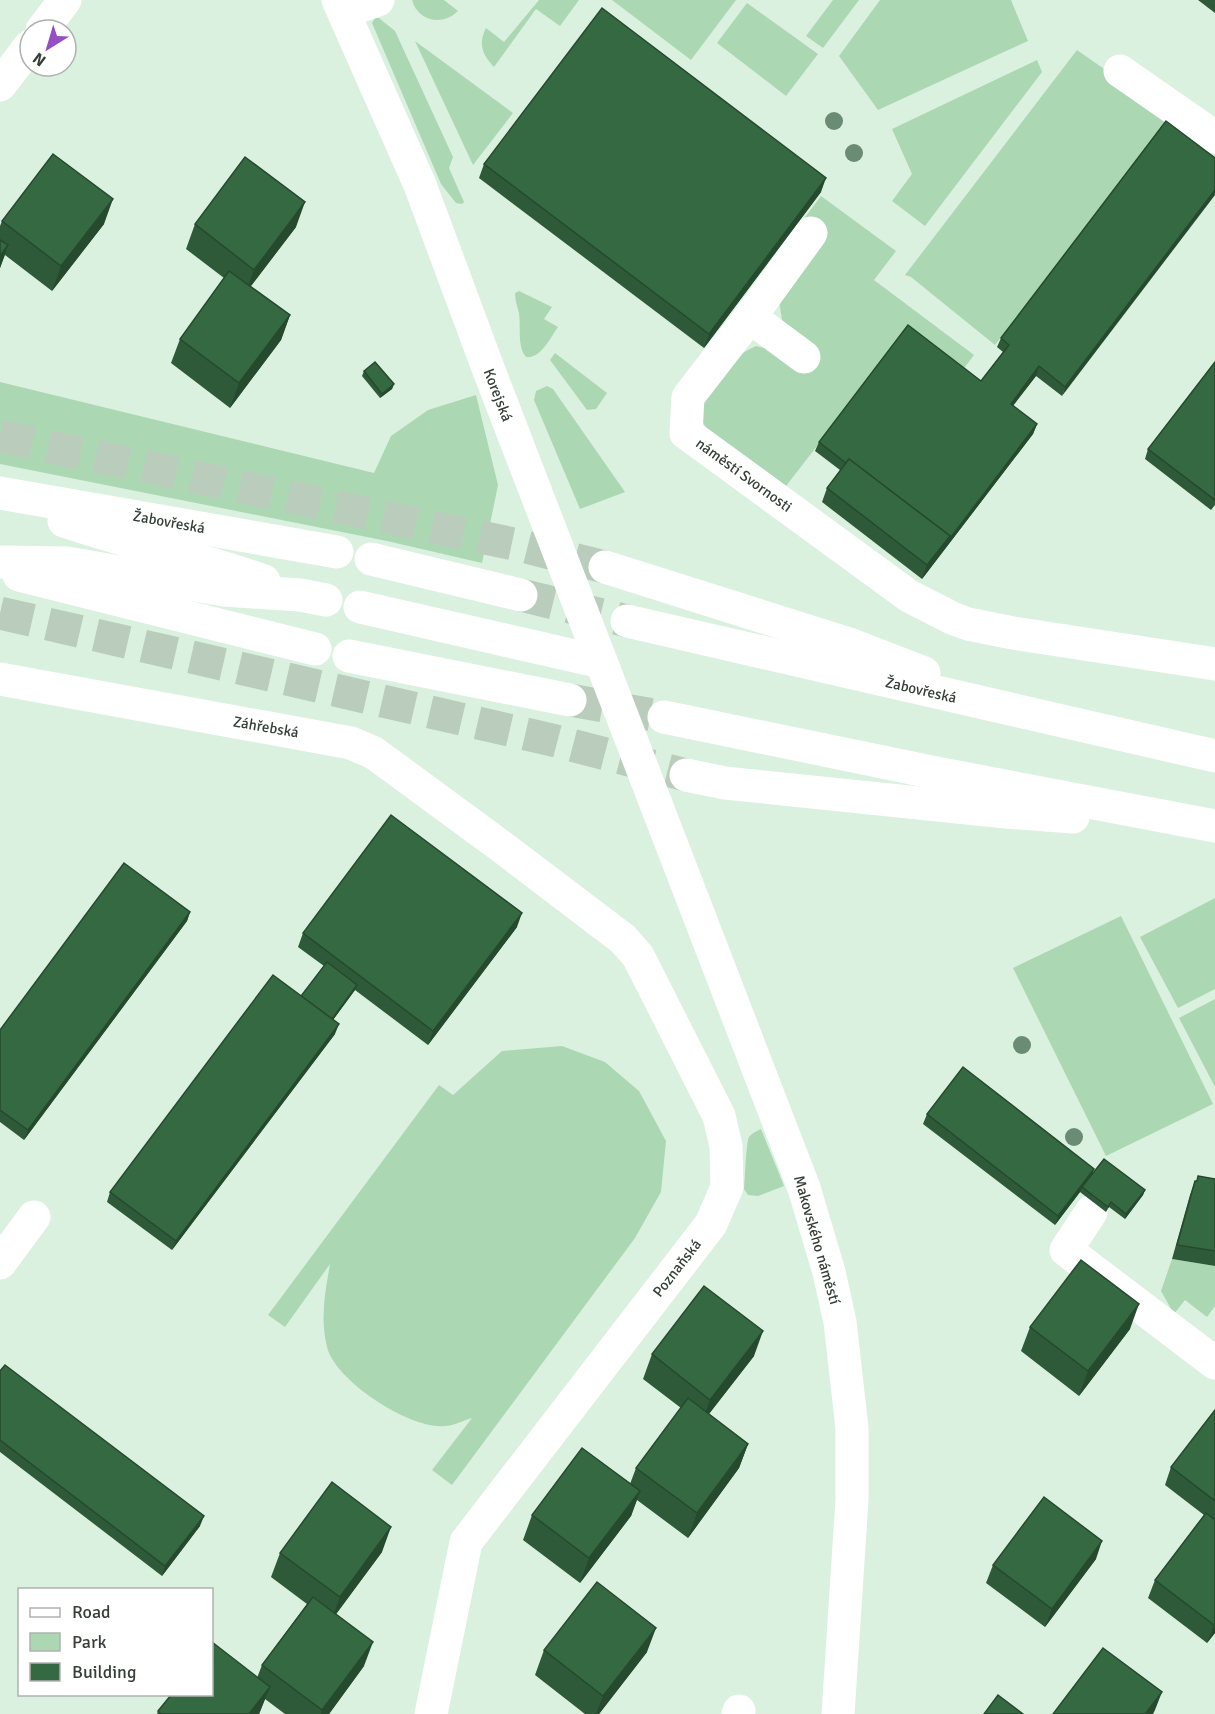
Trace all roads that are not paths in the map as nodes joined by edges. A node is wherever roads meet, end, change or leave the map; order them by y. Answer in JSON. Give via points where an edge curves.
{"nodes":[{"id":1,"x":65,"y":0,"type":"edge"},
{"id":2,"x":378,"y":0,"type":"edge"},
{"id":3,"x":341,"y":6,"type":"edge"},
{"id":4,"x":51,"y":18,"type":"edge"},
{"id":5,"x":18,"y":62,"type":"edge"},
{"id":6,"x":1120,"y":71,"type":"dead end"},
{"id":7,"x":0,"y":85,"type":"edge"},
{"id":8,"x":1215,"y":137,"type":"edge"},
{"id":9,"x":811,"y":233,"type":"dead end"},
{"id":10,"x":750,"y":317,"type":"junction"},
{"id":11,"x":804,"y":357,"type":"dead end"},
{"id":12,"x":0,"y":493,"type":"edge"},
{"id":13,"x":0,"y":498,"type":"edge"},
{"id":14,"x":337,"y":552,"type":"dead end"},
{"id":15,"x":371,"y":559,"type":"dead end"},
{"id":16,"x":0,"y":562,"type":"edge"},
{"id":17,"x":605,"y":567,"type":"tunnel mouth"},
{"id":18,"x":0,"y":570,"type":"edge"},
{"id":19,"x":521,"y":595,"type":"tunnel mouth"},
{"id":20,"x":360,"y":607,"type":"dead end"},
{"id":21,"x":627,"y":621,"type":"tunnel mouth"},
{"id":22,"x":315,"y":649,"type":"dead end"},
{"id":23,"x":350,"y":656,"type":"dead end"},
{"id":24,"x":601,"y":662,"type":"junction"},
{"id":25,"x":1215,"y":664,"type":"edge"},
{"id":26,"x":0,"y":679,"type":"edge"},
{"id":27,"x":570,"y":700,"type":"tunnel mouth"},
{"id":28,"x":664,"y":717,"type":"tunnel mouth"},
{"id":29,"x":1047,"y":719,"type":"junction"},
{"id":30,"x":1215,"y":756,"type":"edge"},
{"id":31,"x":686,"y":775,"type":"tunnel mouth"},
{"id":32,"x":651,"y":793,"type":"joint"},
{"id":33,"x":1215,"y":826,"type":"edge"},
{"id":34,"x":502,"y":847,"type":"joint"},
{"id":35,"x":1091,"y":1212,"type":"dead end"},
{"id":36,"x":34,"y":1217,"type":"dead end"},
{"id":37,"x":0,"y":1263,"type":"edge"},
{"id":38,"x":1215,"y":1363,"type":"edge"},
{"id":39,"x":431,"y":1714,"type":"edge"},
{"id":40,"x":838,"y":1714,"type":"edge"}],
"edges":[{"from":1,"to":4,"type":"main road"},
{"from":2,"to":3,"type":"main road"},
{"from":3,"to":24,"type":"main road","name":"Korejská","via":[[420,185]]},
{"from":5,"to":7,"type":"main road"},
{"from":6,"to":8,"type":"main road"},
{"from":9,"to":10,"type":"main road","name":"náměstí Svornosti"},
{"from":10,"to":11,"type":"main road"},
{"from":10,"to":25,"type":"main road","name":"náměstí Svornosti","via":[[688,397],[686,433],[909,597],[954,619]]},
{"from":12,"to":14,"type":"main road","name":"Žabovřeská"},
{"from":13,"to":16,"type":"main road","via":[[68,523],[229,568],[313,597],[224,590],[68,563]]},
{"from":15,"to":19,"type":"main road"},
{"from":17,"to":29,"type":"main road","via":[[849,644]]},
{"from":18,"to":22,"type":"main road"},
{"from":20,"to":24,"type":"main road"},
{"from":21,"to":29,"type":"main road","name":"Žabovřeská"},
{"from":23,"to":27,"type":"main road"},
{"from":24,"to":32,"type":"main road","name":"Korejská"},
{"from":26,"to":34,"type":"main road","name":"Záhřebská","via":[[351,743],[374,753]]},
{"from":28,"to":33,"type":"main road"},
{"from":29,"to":30,"type":"main road","name":"Žabovřeská"},
{"from":31,"to":33,"type":"main road","via":[[725,783],[1006,812]]},
{"from":32,"to":40,"type":"main road","name":"Makovského náměstí","via":[[804,1188],[840,1322],[853,1464]]},
{"from":34,"to":39,"type":"main road","name":"Poznaňská","via":[[623,939],[638,956],[719,1116],[726,1146],[727,1187],[711,1224],[466,1542]]},
{"from":35,"to":38,"type":"main road","via":[[1066,1250]]},
{"from":36,"to":37,"type":"main road"}]}
